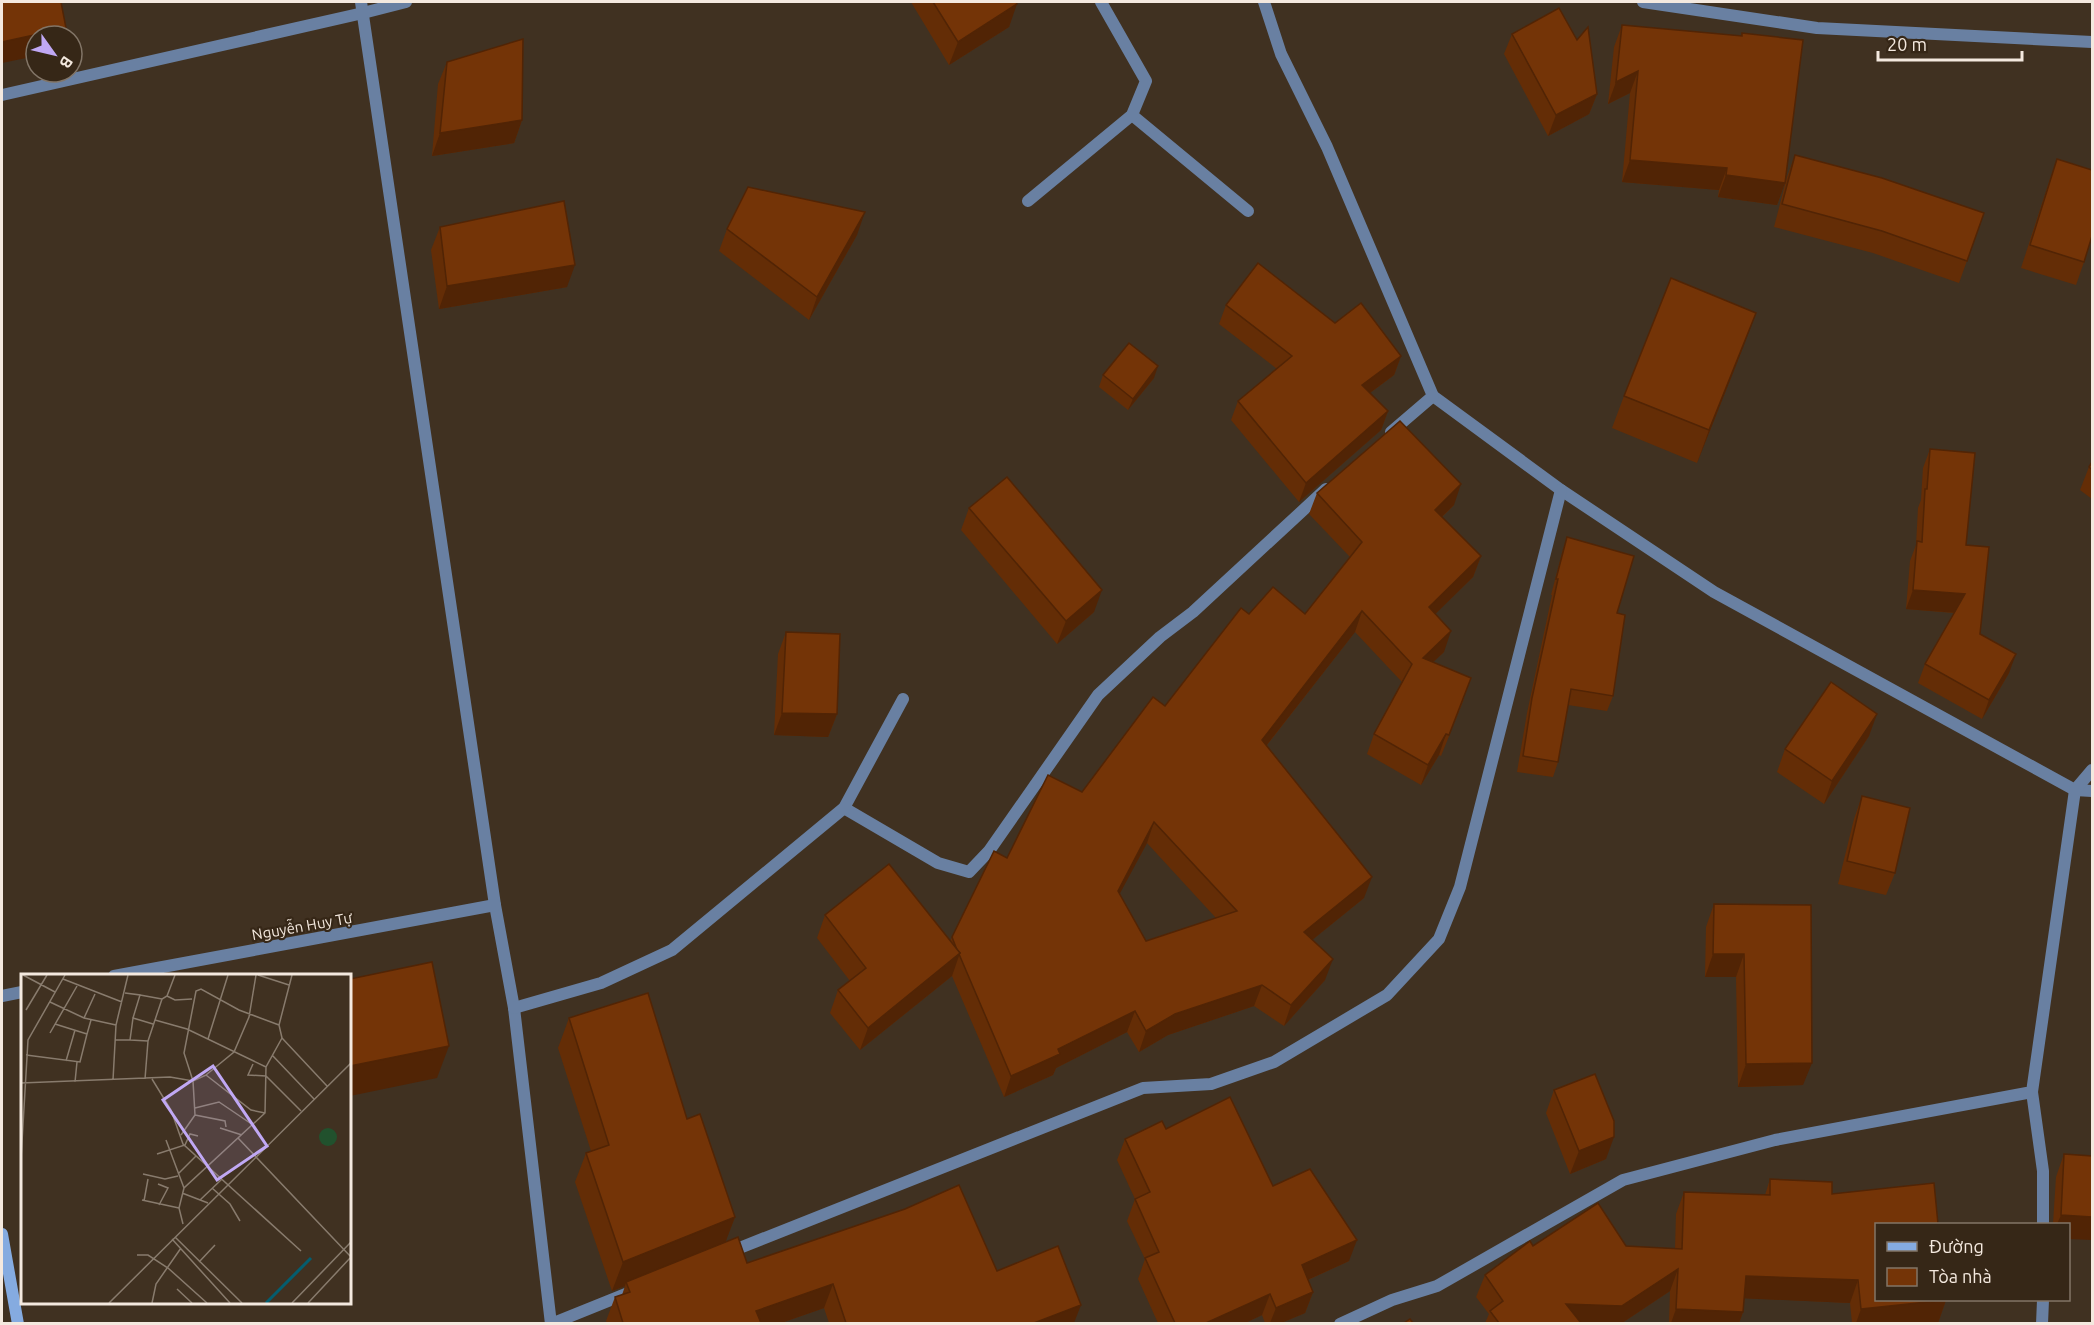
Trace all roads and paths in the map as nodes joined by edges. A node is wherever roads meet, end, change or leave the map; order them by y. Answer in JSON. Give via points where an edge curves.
{"nodes":[{"id":1,"x":406,"y":2,"type":"edge"},
{"id":2,"x":1101,"y":2,"type":"edge"},
{"id":3,"x":1264,"y":2,"type":"edge"},
{"id":4,"x":1643,"y":2,"type":"edge"},
{"id":5,"x":362,"y":7,"type":"edge"},
{"id":6,"x":2092,"y":42,"type":"edge"},
{"id":7,"x":2,"y":95,"type":"edge"},
{"id":8,"x":1132,"y":115,"type":"junction"},
{"id":9,"x":1028,"y":201,"type":"dead end"},
{"id":10,"x":1248,"y":211,"type":"dead end"},
{"id":11,"x":1434,"y":396,"type":"junction"},
{"id":12,"x":1380,"y":442,"type":"edge"},
{"id":13,"x":1336,"y":480,"type":"edge"},
{"id":14,"x":1561,"y":490,"type":"junction"},
{"id":15,"x":903,"y":699,"type":"dead end"},
{"id":16,"x":2092,"y":770,"type":"edge"},
{"id":17,"x":2075,"y":790,"type":"junction"},
{"id":18,"x":2092,"y":791,"type":"edge"},
{"id":19,"x":844,"y":808,"type":"junction"},
{"id":20,"x":495,"y":905,"type":"junction"},
{"id":21,"x":119,"y":974,"type":"edge"},
{"id":22,"x":21,"y":992,"type":"edge"},
{"id":23,"x":2,"y":996,"type":"edge"},
{"id":24,"x":514,"y":1008,"type":"junction"},
{"id":25,"x":2032,"y":1092,"type":"junction"},
{"id":26,"x":2043,"y":1223,"type":"edge"},
{"id":27,"x":2,"y":1234,"type":"edge"},
{"id":28,"x":715,"y":1258,"type":"edge"},
{"id":29,"x":639,"y":1288,"type":"edge"},
{"id":30,"x":2043,"y":1301,"type":"edge"},
{"id":31,"x":18,"y":1323,"type":"edge"},
{"id":32,"x":551,"y":1323,"type":"edge"},
{"id":33,"x":1340,"y":1323,"type":"edge"},
{"id":34,"x":2042,"y":1323,"type":"edge"}],
"edges":[{"from":1,"to":5,"type":"street"},
{"from":2,"to":8,"type":"street","via":[[1146,81]]},
{"from":3,"to":11,"type":"street","via":[[1281,54],[1327,147]]},
{"from":4,"to":6,"type":"street","via":[[1817,28]]},
{"from":5,"to":7,"type":"street"},
{"from":5,"to":20,"type":"street"},
{"from":8,"to":9,"type":"street"},
{"from":8,"to":10,"type":"street"},
{"from":11,"to":12,"type":"street"},
{"from":11,"to":14,"type":"street"},
{"from":13,"to":19,"type":"street","via":[[1098,695],[989,851],[969,872],[938,863]]},
{"from":14,"to":17,"type":"street","via":[[1714,592]]},
{"from":14,"to":28,"type":"street","via":[[1460,887],[1439,939],[1387,995],[1274,1062],[1211,1084],[1143,1088]]},
{"from":15,"to":19,"type":"street"},
{"from":16,"to":17,"type":"street"},
{"from":17,"to":18,"type":"street"},
{"from":17,"to":25,"type":"street"},
{"from":19,"to":24,"type":"street","via":[[672,950],[601,983]]},
{"from":20,"to":21,"type":"street","name":"Nguyễn Huy Tự"},
{"from":20,"to":24,"type":"street"},
{"from":22,"to":23,"type":"street"},
{"from":24,"to":32,"type":"street"},
{"from":25,"to":26,"type":"street","via":[[2043,1171]]},
{"from":25,"to":33,"type":"street","via":[[1775,1140],[1623,1180],[1437,1286]]},
{"from":27,"to":31,"type":"street"},
{"from":29,"to":32,"type":"street"},
{"from":30,"to":34,"type":"street"}]}
